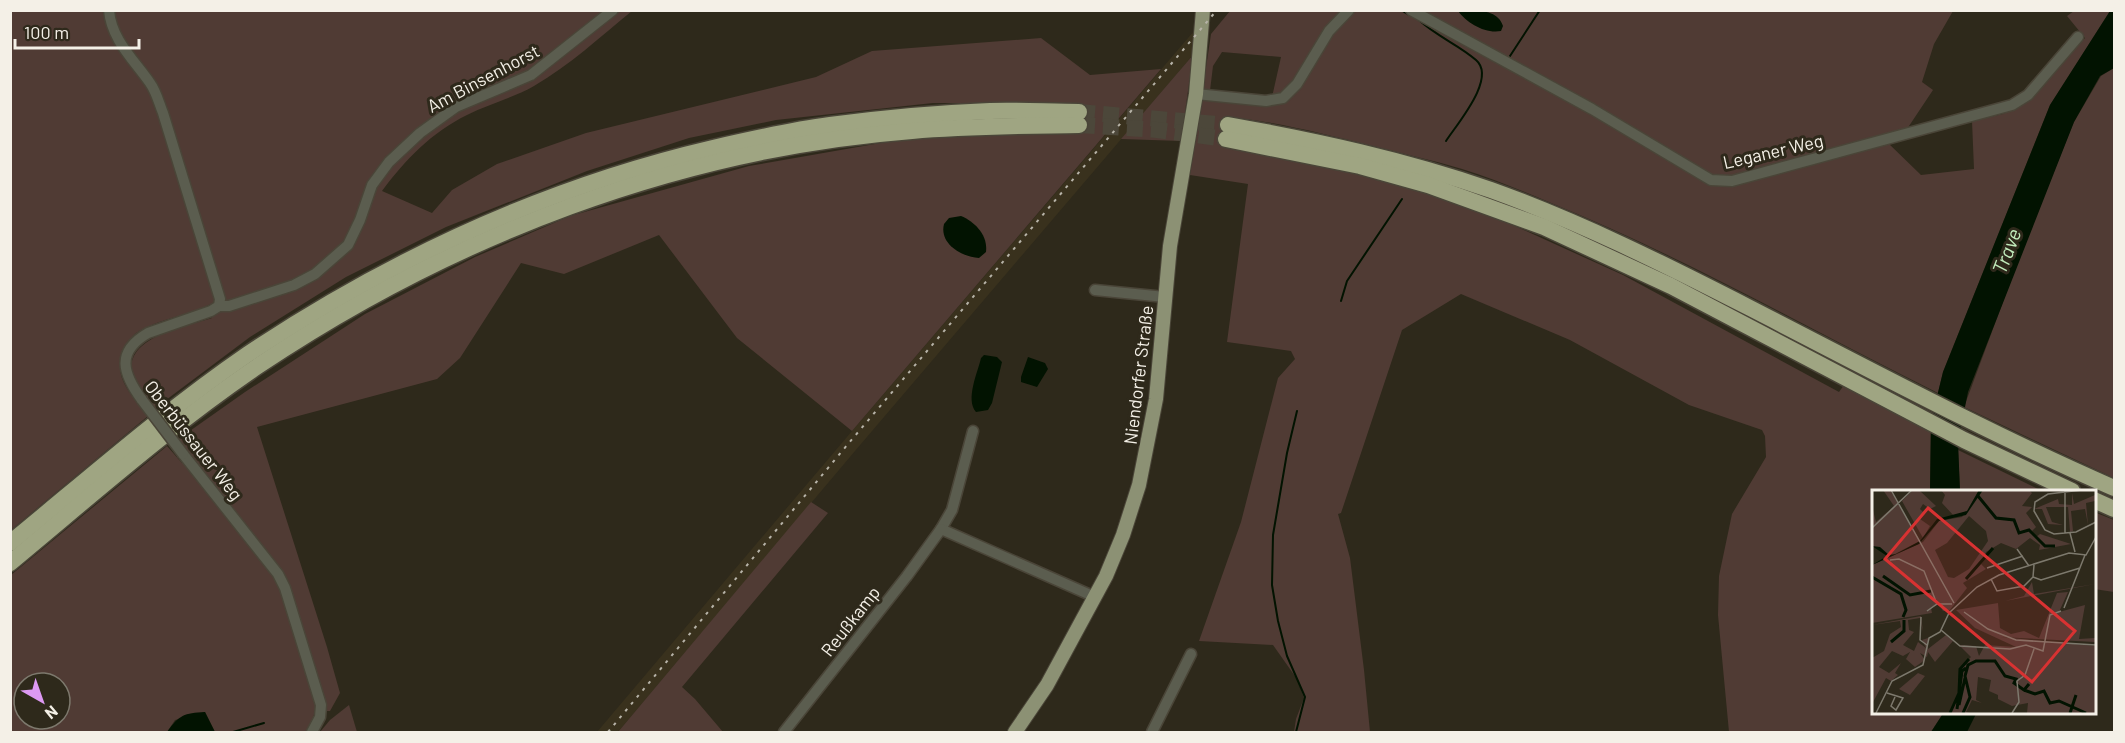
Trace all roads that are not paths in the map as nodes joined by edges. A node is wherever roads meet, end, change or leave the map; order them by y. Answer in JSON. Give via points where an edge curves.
{"nodes":[{"id":1,"x":108,"y":10,"type":"edge"},
{"id":2,"x":613,"y":10,"type":"edge"},
{"id":3,"x":1203,"y":10,"type":"edge"},
{"id":4,"x":1348,"y":10,"type":"edge"},
{"id":5,"x":1412,"y":10,"type":"edge"},
{"id":6,"x":2078,"y":37,"type":"dead end"},
{"id":7,"x":1196,"y":94,"type":"junction"},
{"id":8,"x":1095,"y":290,"type":"dead end"},
{"id":9,"x":1166,"y":297,"type":"junction"},
{"id":10,"x":219,"y":306,"type":"junction"},
{"id":11,"x":973,"y":431,"type":"dead end"},
{"id":12,"x":2115,"y":488,"type":"edge"},
{"id":13,"x":2070,"y":490,"type":"edge"},
{"id":14,"x":2095,"y":500,"type":"edge"},
{"id":15,"x":2115,"y":509,"type":"edge"},
{"id":16,"x":941,"y":529,"type":"junction"},
{"id":17,"x":10,"y":543,"type":"edge"},
{"id":18,"x":10,"y":563,"type":"edge"},
{"id":19,"x":1095,"y":597,"type":"junction"},
{"id":20,"x":1191,"y":654,"type":"dead end"},
{"id":21,"x":312,"y":732,"type":"edge"},
{"id":22,"x":784,"y":732,"type":"edge"},
{"id":23,"x":1015,"y":732,"type":"edge"},
{"id":24,"x":1152,"y":732,"type":"edge"}],
"edges":[{"from":1,"to":10,"type":"street","via":[[116,36],[152,85],[163,113],[220,298]]},
{"from":2,"to":10,"type":"street","name":"Am Binsenhorst","via":[[531,75],[456,107],[413,138],[372,185],[348,245],[315,274],[294,285]]},
{"from":3,"to":7,"type":"main road","name":"Niendorfer Straße"},
{"from":4,"to":7,"type":"street","via":[[1283,98],[1266,101]]},
{"from":5,"to":6,"type":"street","name":"Leganer Weg","via":[[1711,180],[1732,181],[2012,105],[2028,95]]},
{"from":7,"to":9,"type":"main road","name":"Niendorfer Straße","via":[[1170,246]]},
{"from":8,"to":9,"type":"street"},
{"from":9,"to":19,"type":"main road","name":"Niendorfer Straße","via":[[1156,399],[1139,485],[1123,536]]},
{"from":10,"to":21,"type":"street","name":"Oberbüssauer Weg","bridge":true,"via":[[148,333],[133,344],[126,358],[126,374],[130,385],[278,574],[321,705]]},
{"from":11,"to":16,"type":"street","name":"Reußkamp","via":[[955,501]]},
{"from":12,"to":13,"type":"highway","via":[[1964,418],[1601,235],[1492,191],[1364,152],[1227,132],[1428,185],[1544,227],[1671,286],[1836,375]]},
{"from":14,"to":15,"type":"highway"},
{"from":16,"to":19,"type":"street"},
{"from":16,"to":22,"type":"street","name":"Reußkamp"},
{"from":17,"to":18,"type":"highway","via":[[145,432],[246,356],[363,283],[484,223],[630,170],[756,138],[827,125],[992,111],[1079,119],[910,131],[758,154],[634,185],[490,237],[370,297],[255,368]]},
{"from":19,"to":23,"type":"main road","name":"Niendorfer Straße","via":[[1047,685]]},
{"from":20,"to":24,"type":"street"}]}
